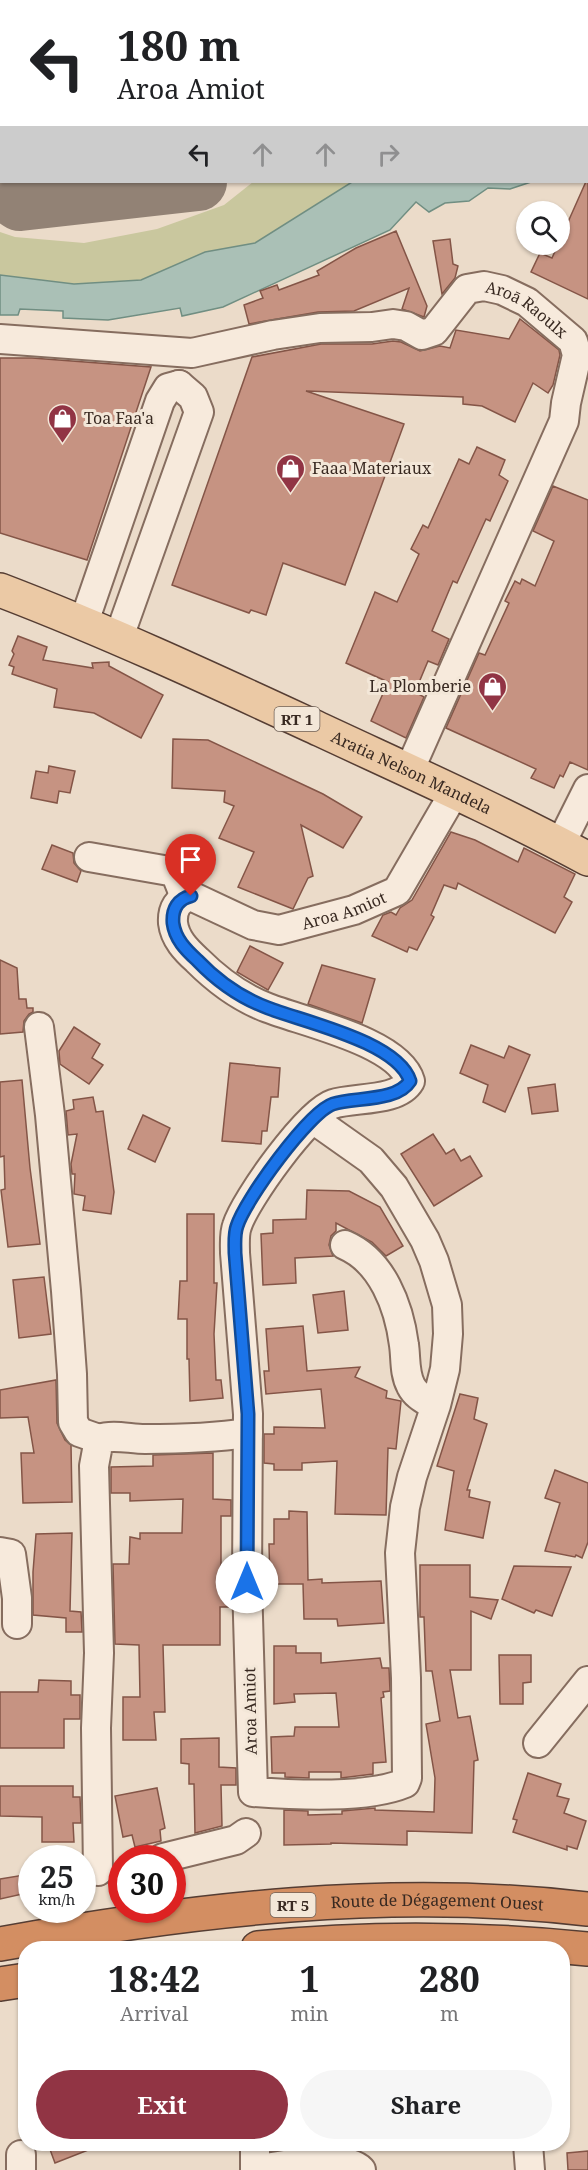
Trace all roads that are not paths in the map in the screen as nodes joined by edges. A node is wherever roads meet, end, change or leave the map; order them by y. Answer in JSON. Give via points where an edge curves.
{"nodes":[{"id":1,"x":0,"y":339,"type":"edge"},
{"id":2,"x":192,"y":353,"type":"junction"},
{"id":3,"x":179,"y":385,"type":"junction"},
{"id":4,"x":0,"y":590,"type":"edge"},
{"id":5,"x":84,"y":622,"type":"junction"},
{"id":6,"x":118,"y":637,"type":"junction"},
{"id":7,"x":409,"y":771,"type":"junction"},
{"id":8,"x":588,"y":789,"type":"edge"},
{"id":9,"x":454,"y":793,"type":"junction"},
{"id":10,"x":588,"y":819,"type":"edge"},
{"id":11,"x":574,"y":852,"type":"edge"},
{"id":12,"x":89,"y":857,"type":"dead end"},
{"id":13,"x":185,"y":897,"type":"junction"},
{"id":14,"x":39,"y":1027,"type":"dead end"},
{"id":15,"x":313,"y":1119,"type":"junction"},
{"id":16,"x":345,"y":1245,"type":"dead end"},
{"id":17,"x":435,"y":1406,"type":"junction"},
{"id":18,"x":248,"y":1432,"type":"junction"},
{"id":19,"x":99,"y":1439,"type":"junction"},
{"id":20,"x":0,"y":1552,"type":"edge"},
{"id":21,"x":17,"y":1624,"type":"dead end"},
{"id":22,"x":588,"y":1681,"type":"edge"},
{"id":23,"x":538,"y":1743,"type":"dead end"},
{"id":24,"x":246,"y":1833,"type":"dead end"},
{"id":25,"x":186,"y":1852,"type":"edge"},
{"id":26,"x":101,"y":1870,"type":"edge"},
{"id":27,"x":588,"y":1909,"type":"edge"},
{"id":28,"x":18,"y":1941,"type":"edge"},
{"id":29,"x":19,"y":1941,"type":"edge"},
{"id":30,"x":0,"y":1944,"type":"edge"},
{"id":31,"x":570,"y":1947,"type":"edge"},
{"id":32,"x":588,"y":1949,"type":"edge"},
{"id":33,"x":18,"y":1981,"type":"edge"},
{"id":34,"x":0,"y":1984,"type":"edge"},
{"id":35,"x":255,"y":2151,"type":"edge"},
{"id":36,"x":529,"y":2151,"type":"edge"},
{"id":37,"x":255,"y":2170,"type":"edge"},
{"id":38,"x":361,"y":2170,"type":"edge"},
{"id":39,"x":530,"y":2170,"type":"edge"}],
"edges":[{"from":1,"to":2,"type":"street","name":"Aroā Raoulx"},
{"from":2,"to":3,"type":"street"},
{"from":2,"to":7,"type":"street","name":"Aroā Raoulx","via":[[320,328],[393,324],[422,335],[434,331],[467,289],[484,286],[527,302],[573,341],[577,355],[564,421]]},
{"from":3,"to":5,"type":"street","via":[[168,388],[160,401]]},
{"from":3,"to":6,"type":"street","via":[[193,397],[199,412]]},
{"from":4,"to":5,"type":"main road","name":"Aratia Nelson Mandela","number":"RT 1"},
{"from":5,"to":6,"type":"main road","name":"Aratia Nelson Mandela","number":"RT 1"},
{"from":6,"to":7,"type":"main road","name":"Aratia Nelson Mandela","number":"RT 1"},
{"from":7,"to":9,"type":"main road","name":"Aratia Nelson Mandela","number":"RT 1"},
{"from":8,"to":11,"type":"street"},
{"from":9,"to":11,"type":"main road","name":"Aratia Nelson Mandela","number":"RT 1"},
{"from":9,"to":13,"type":"street","name":"Aroa Amiot","via":[[397,891],[363,906],[279,930],[253,925],[200,899]]},
{"from":10,"to":11,"type":"street"},
{"from":12,"to":13,"type":"street","via":[[175,872]]},
{"from":13,"to":15,"type":"street","name":"Aroa Amiot","via":[[174,912],[176,934],[185,949],[233,991],[267,1008],[383,1051],[408,1075],[407,1087],[330,1104]]},
{"from":14,"to":19,"type":"street","via":[[65,1280],[73,1422],[79,1432]]},
{"from":15,"to":17,"type":"street","name":"Aroa Amiot","via":[[371,1160],[400,1196],[425,1240],[444,1291],[448,1318],[445,1369]]},
{"from":15,"to":18,"type":"street","name":"Aroa Amiot","via":[[270,1170],[236,1229]]},
{"from":16,"to":17,"type":"street","via":[[359,1251],[378,1269],[401,1326],[409,1384]]},
{"from":17,"to":18,"type":"street","name":"Aroa Amiot","via":[[412,1477],[400,1553],[407,1778],[405,1783],[375,1791],[289,1795],[253,1792],[247,1582]]},
{"from":18,"to":19,"type":"street","via":[[217,1438]]},
{"from":19,"to":26,"type":"street","via":[[94,1466]]},
{"from":20,"to":21,"type":"street","via":[[11,1554]]},
{"from":22,"to":23,"type":"street"},
{"from":24,"to":25,"type":"street","via":[[236,1840]]},
{"from":27,"to":29,"type":"highway","name":"Route de Dégagement Ouest","number":"RT 5","via":[[464,1901],[317,1903],[168,1918]]},
{"from":28,"to":30,"type":"highway","name":"Route de Dégagement Ouest","number":"RT 5"},
{"from":31,"to":32,"type":"highway"},
{"from":33,"to":34,"type":"highway"},
{"from":35,"to":37,"type":"street"},
{"from":36,"to":39,"type":"street"},
{"from":37,"to":38,"type":"street","via":[[331,2161],[351,2163]]}]}
